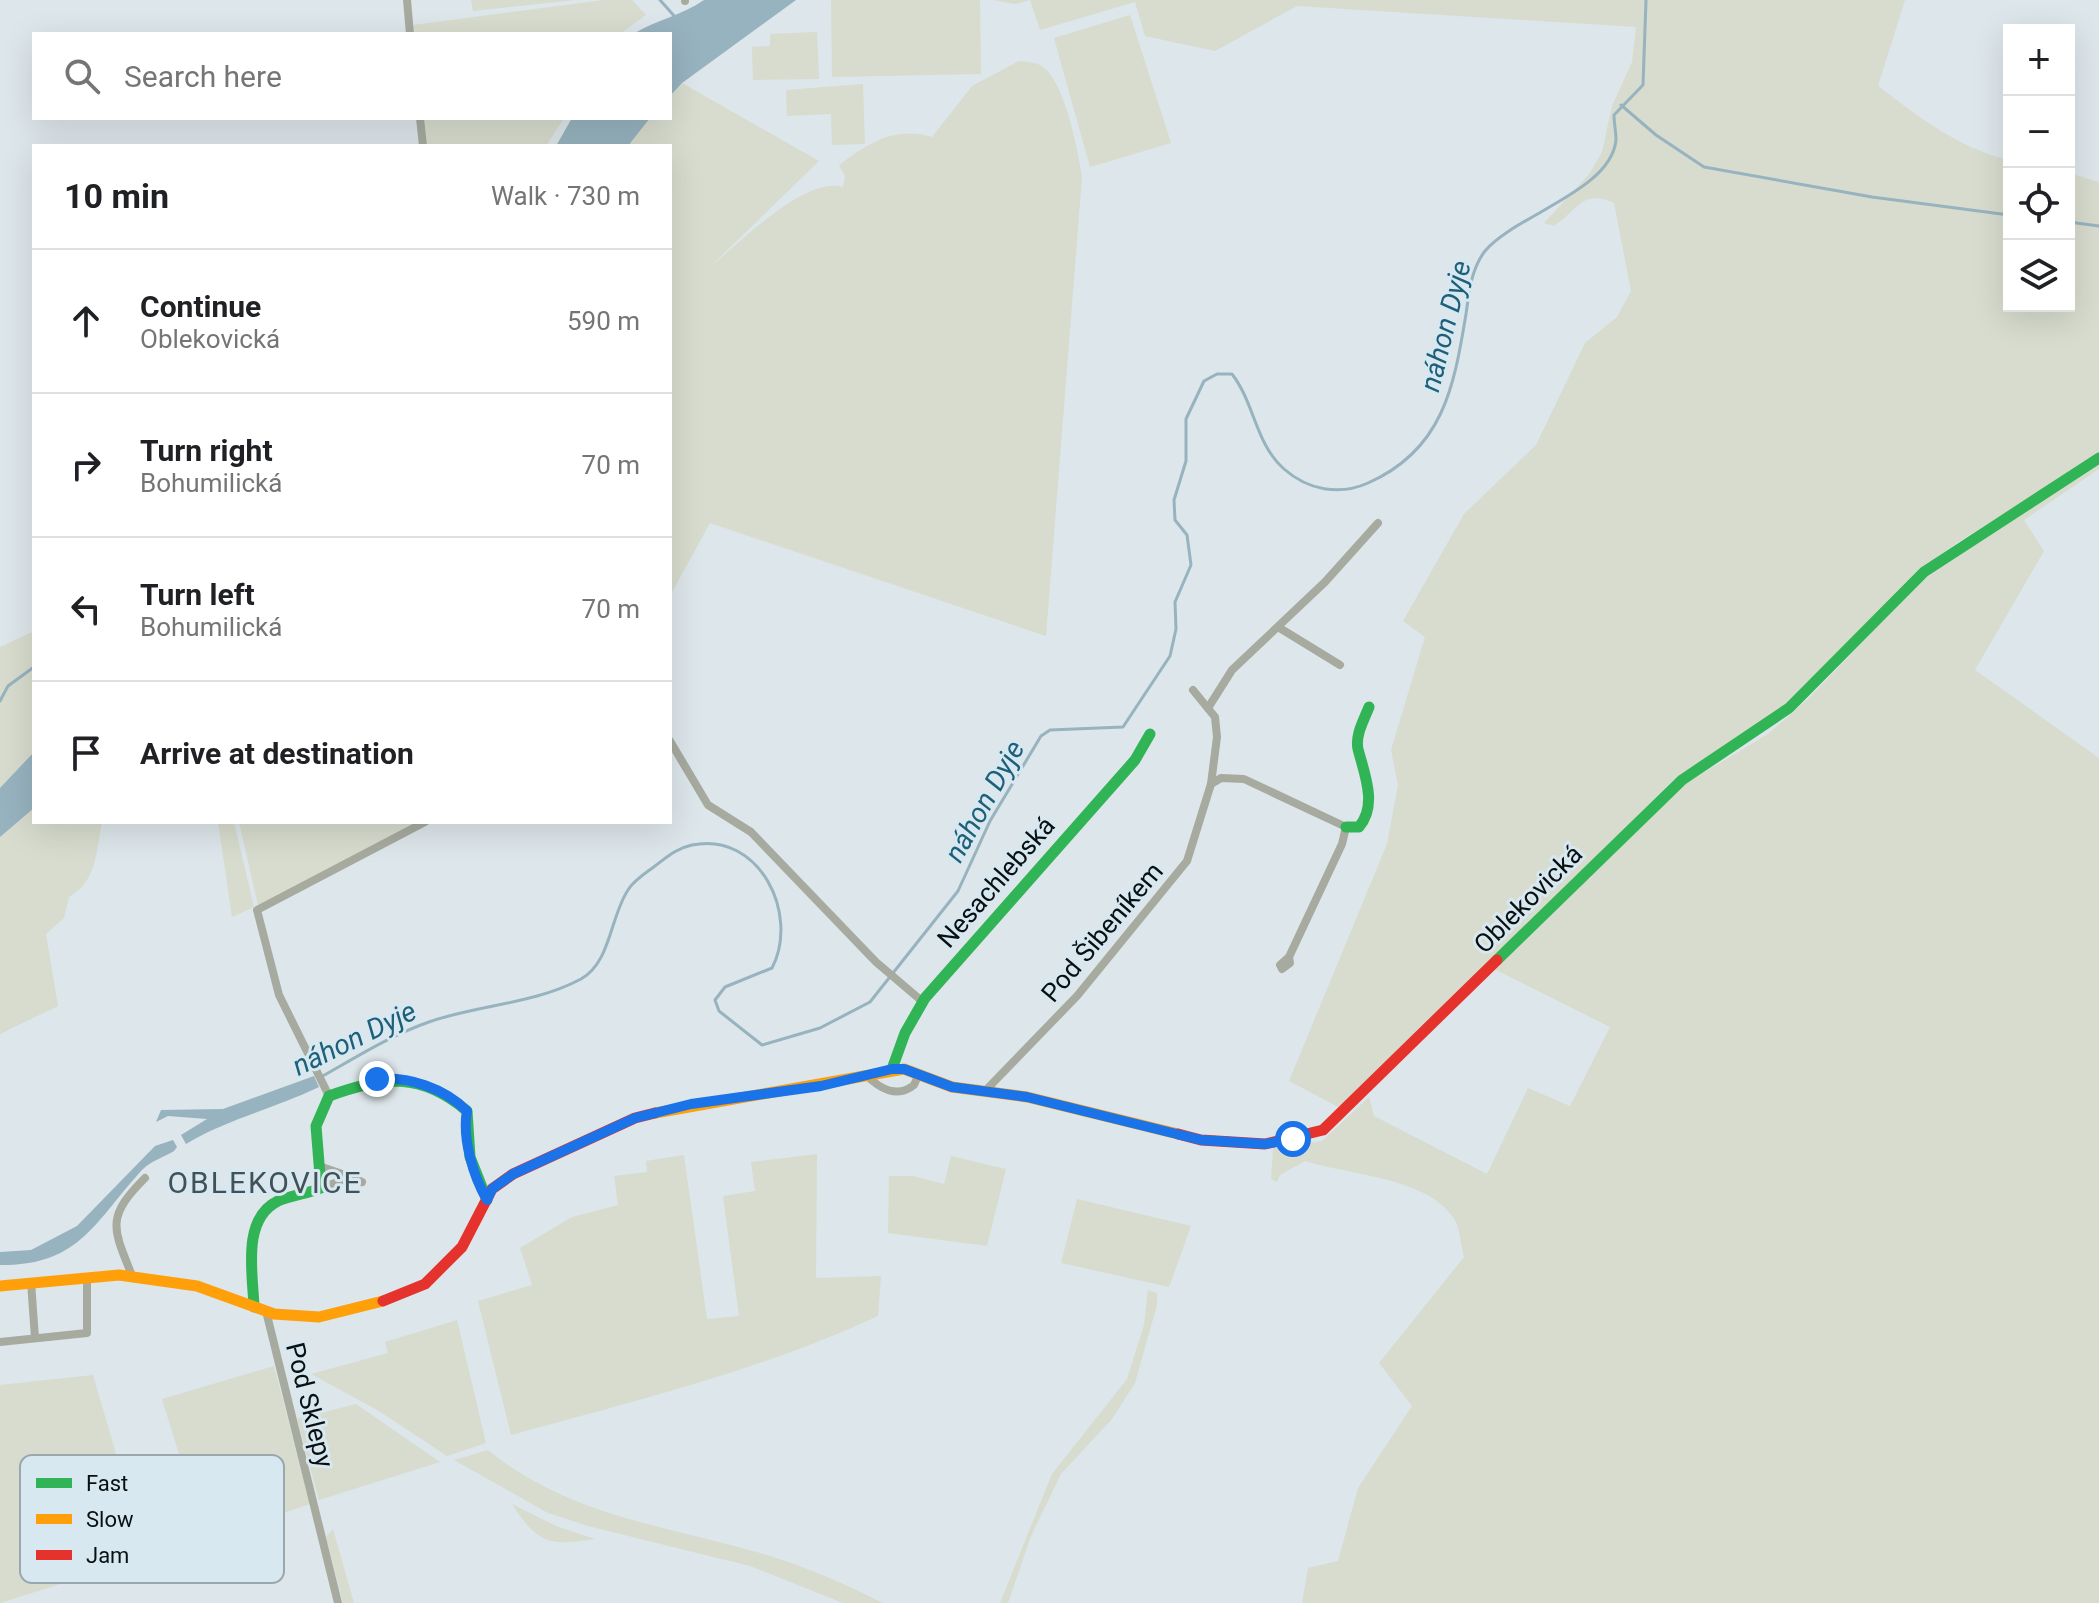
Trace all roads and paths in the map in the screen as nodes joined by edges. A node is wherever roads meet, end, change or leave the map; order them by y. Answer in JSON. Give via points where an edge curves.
{"nodes":[{"id":1,"x":407,"y":0,"type":"edge"},
{"id":2,"x":410,"y":32,"type":"edge"},
{"id":3,"x":420,"y":120,"type":"edge"},
{"id":4,"x":423,"y":144,"type":"edge"},
{"id":5,"x":2099,"y":458,"type":"edge"},
{"id":6,"x":1378,"y":523,"type":"dead end"},
{"id":7,"x":1278,"y":627,"type":"junction"},
{"id":8,"x":1340,"y":665,"type":"dead end"},
{"id":9,"x":1193,"y":690,"type":"dead end"},
{"id":10,"x":1369,"y":707,"type":"dead end"},
{"id":11,"x":1208,"y":708,"type":"junction"},
{"id":12,"x":1150,"y":734,"type":"dead end"},
{"id":13,"x":672,"y":744,"type":"edge"},
{"id":14,"x":1211,"y":784,"type":"junction"},
{"id":15,"x":421,"y":824,"type":"edge"},
{"id":16,"x":1346,"y":827,"type":"junction"},
{"id":17,"x":1289,"y":957,"type":"dead end"},
{"id":18,"x":923,"y":1002,"type":"junction"},
{"id":19,"x":892,"y":1069,"type":"junction"},
{"id":20,"x":866,"y":1075,"type":"junction"},
{"id":21,"x":918,"y":1076,"type":"junction"},
{"id":22,"x":986,"y":1090,"type":"junction"},
{"id":23,"x":326,"y":1092,"type":"junction"},
{"id":24,"x":319,"y":1166,"type":"junction"},
{"id":25,"x":351,"y":1177,"type":"junction"},
{"id":26,"x":145,"y":1178,"type":"dead end"},
{"id":27,"x":362,"y":1182,"type":"dead end"},
{"id":28,"x":321,"y":1188,"type":"junction"},
{"id":29,"x":487,"y":1200,"type":"junction"},
{"id":30,"x":87,"y":1278,"type":"junction"},
{"id":31,"x":133,"y":1278,"type":"junction"},
{"id":32,"x":31,"y":1282,"type":"junction"},
{"id":33,"x":0,"y":1286,"type":"edge"},
{"id":34,"x":260,"y":1309,"type":"junction"},
{"id":35,"x":35,"y":1338,"type":"junction"},
{"id":36,"x":0,"y":1342,"type":"edge"},
{"id":37,"x":338,"y":1603,"type":"edge"}],
"edges":[{"from":1,"to":2,"type":"street"},
{"from":3,"to":4,"type":"street"},
{"from":5,"to":22,"type":"street","name":"Oblekovická","via":[[1924,572],[1789,708],[1682,780],[1323,1130],[1265,1144],[1201,1140]]},
{"from":6,"to":7,"type":"street"},
{"from":7,"to":8,"type":"street"},
{"from":7,"to":11,"type":"street","via":[[1232,670]]},
{"from":9,"to":11,"type":"street","name":"Pod Šibeníkem"},
{"from":10,"to":16,"type":"street","via":[[1358,748],[1366,767],[1365,820],[1359,827]]},
{"from":11,"to":14,"type":"street","name":"Pod Šibeníkem","via":[[1215,717],[1217,737]]},
{"from":12,"to":18,"type":"street","name":"Nesachlebská","via":[[1135,760]]},
{"from":13,"to":18,"type":"street","via":[[708,805],[751,832]]},
{"from":14,"to":16,"type":"street","via":[[1221,778],[1244,779]]},
{"from":14,"to":22,"type":"street","name":"Pod Šibeníkem","via":[[1187,861],[1067,1007]]},
{"from":15,"to":23,"type":"street","via":[[257,910],[273,979]]},
{"from":16,"to":17,"type":"street"},
{"from":18,"to":19,"type":"street","name":"Nesachlebská"},
{"from":19,"to":20,"type":"street","name":"Oblekovická"},
{"from":19,"to":21,"type":"street","name":"Oblekovická"},
{"from":20,"to":21,"type":"street","via":[[898,1092],[914,1085]]},
{"from":20,"to":29,"type":"street","name":"Oblekovická","via":[[635,1118],[513,1174],[492,1189]]},
{"from":21,"to":22,"type":"street","name":"Oblekovická"},
{"from":23,"to":24,"type":"street","via":[[316,1126]]},
{"from":23,"to":29,"type":"street","via":[[391,1078],[411,1080],[456,1100],[467,1111],[464,1125]]},
{"from":24,"to":25,"type":"street"},
{"from":24,"to":28,"type":"street"},
{"from":25,"to":27,"type":"street"},
{"from":25,"to":28,"type":"street"},
{"from":26,"to":31,"type":"street","via":[[120,1205],[114,1224]]},
{"from":28,"to":34,"type":"street","via":[[274,1203],[258,1217],[254,1233]]},
{"from":29,"to":34,"type":"street","name":"Oblekovická","via":[[462,1247],[425,1284],[376,1304],[319,1317]]},
{"from":30,"to":31,"type":"street","name":"Oblekovická"},
{"from":30,"to":32,"type":"street","name":"Oblekovická"},
{"from":30,"to":35,"type":"street","via":[[87,1333]]},
{"from":31,"to":34,"type":"street","name":"Oblekovická","via":[[197,1286]]},
{"from":32,"to":33,"type":"street","name":"Oblekovická"},
{"from":32,"to":35,"type":"street"},
{"from":34,"to":37,"type":"street","name":"Pod Sklepy"},
{"from":35,"to":36,"type":"street"}]}
